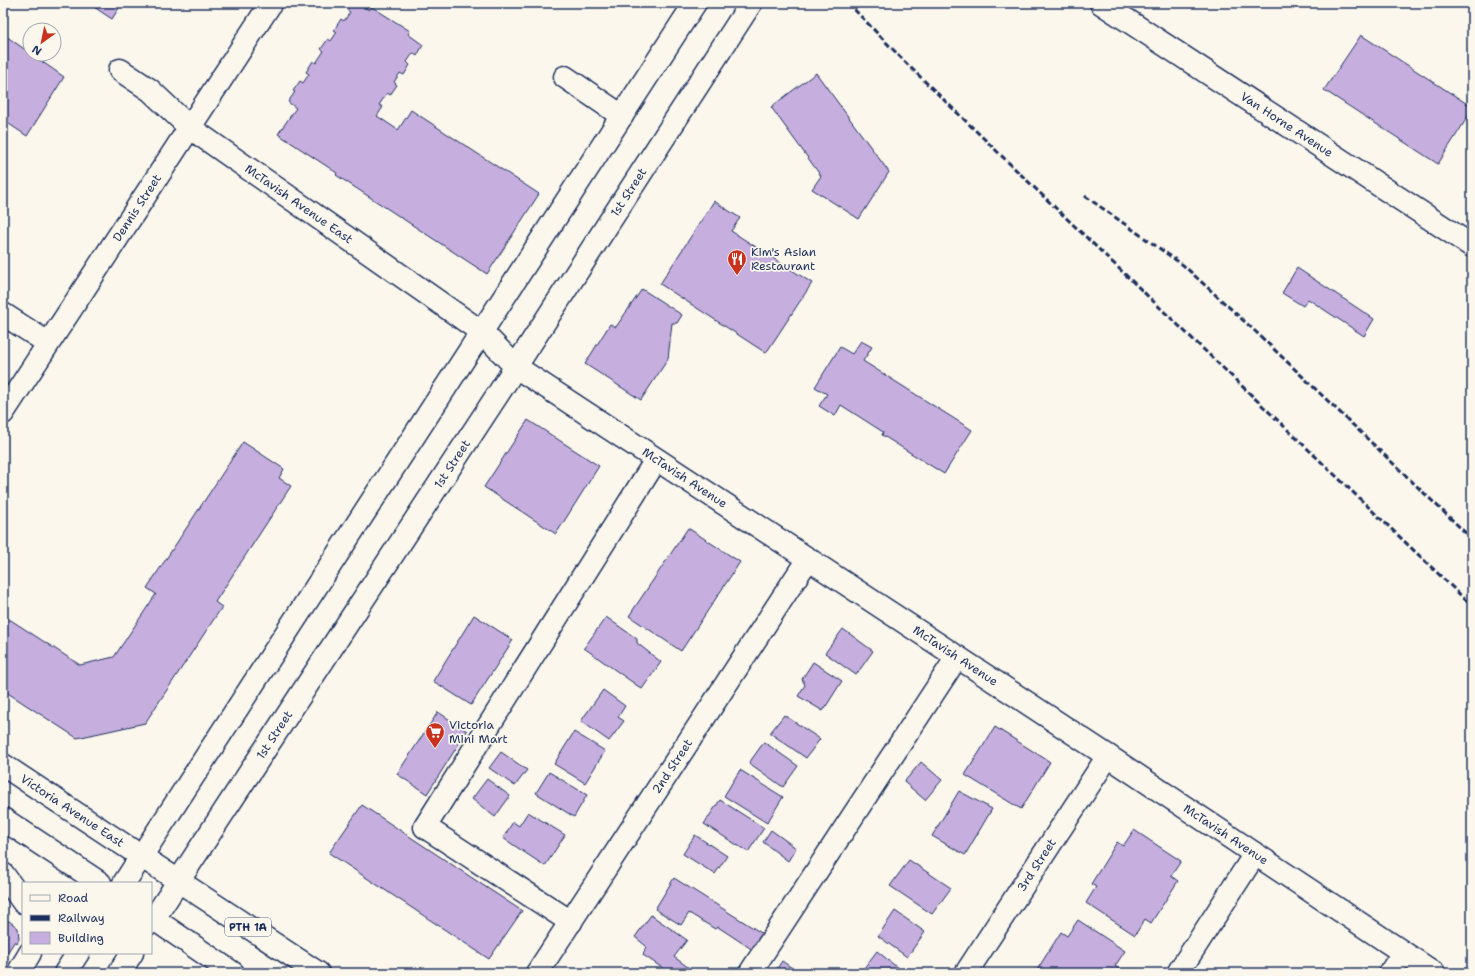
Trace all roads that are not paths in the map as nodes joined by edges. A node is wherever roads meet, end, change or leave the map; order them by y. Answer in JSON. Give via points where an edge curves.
{"nodes":[{"id":1,"x":271,"y":3,"type":"edge"},
{"id":2,"x":695,"y":3,"type":"edge"},
{"id":3,"x":751,"y":3,"type":"edge"},
{"id":4,"x":1101,"y":3,"type":"edge"},
{"id":5,"x":120,"y":70,"type":"dead end"},
{"id":6,"x":565,"y":77,"type":"dead end"},
{"id":7,"x":622,"y":116,"type":"junction"},
{"id":8,"x":189,"y":127,"type":"junction"},
{"id":9,"x":1472,"y":246,"type":"edge"},
{"id":10,"x":3,"y":314,"type":"edge"},
{"id":11,"x":483,"y":333,"type":"junction"},
{"id":12,"x":48,"y":343,"type":"junction"},
{"id":13,"x":516,"y":367,"type":"junction"},
{"id":14,"x":3,"y":413,"type":"edge"},
{"id":15,"x":656,"y":460,"type":"junction"},
{"id":16,"x":808,"y":559,"type":"junction"},
{"id":17,"x":957,"y":657,"type":"junction"},
{"id":18,"x":1108,"y":756,"type":"junction"},
{"id":19,"x":3,"y":765,"type":"edge"},
{"id":20,"x":3,"y":819,"type":"edge"},
{"id":21,"x":1255,"y":854,"type":"junction"},
{"id":22,"x":142,"y":856,"type":"junction"},
{"id":23,"x":3,"y":874,"type":"edge"},
{"id":24,"x":179,"y":881,"type":"junction"},
{"id":25,"x":98,"y":882,"type":"edge"},
{"id":26,"x":125,"y":882,"type":"edge"},
{"id":27,"x":22,"y":901,"type":"edge"},
{"id":28,"x":152,"y":920,"type":"edge"},
{"id":29,"x":571,"y":922,"type":"junction"},
{"id":30,"x":1403,"y":953,"type":"junction"},
{"id":31,"x":29,"y":954,"type":"edge"},
{"id":32,"x":77,"y":954,"type":"edge"},
{"id":33,"x":131,"y":954,"type":"edge"},
{"id":34,"x":18,"y":973,"type":"edge"},
{"id":35,"x":65,"y":973,"type":"edge"},
{"id":36,"x":119,"y":973,"type":"edge"},
{"id":37,"x":233,"y":973,"type":"edge"},
{"id":38,"x":318,"y":973,"type":"edge"},
{"id":39,"x":537,"y":973,"type":"edge"},
{"id":40,"x":750,"y":973,"type":"edge"},
{"id":41,"x":966,"y":973,"type":"edge"},
{"id":42,"x":1178,"y":973,"type":"edge"},
{"id":43,"x":1390,"y":973,"type":"edge"},
{"id":44,"x":1434,"y":973,"type":"edge"}],
"edges":[{"from":1,"to":8,"type":"street","name":"Dennis Street"},
{"from":2,"to":7,"type":"street"},
{"from":3,"to":13,"type":"street","name":"1st Street"},
{"from":4,"to":9,"type":"street","name":"Van Horne Avenue"},
{"from":5,"to":8,"type":"street","name":"McTavish Avenue East","via":[[150,90]]},
{"from":6,"to":7,"type":"street"},
{"from":7,"to":11,"type":"street"},
{"from":8,"to":11,"type":"street","name":"McTavish Avenue East"},
{"from":8,"to":12,"type":"street","name":"Dennis Street"},
{"from":10,"to":12,"type":"street"},
{"from":11,"to":13,"type":"street","name":"McTavish Avenue"},
{"from":11,"to":22,"type":"street"},
{"from":12,"to":14,"type":"street","name":"Dennis Street"},
{"from":13,"to":15,"type":"street","name":"McTavish Avenue"},
{"from":13,"to":24,"type":"street","name":"1st Street"},
{"from":15,"to":16,"type":"street","name":"McTavish Avenue"},
{"from":15,"to":29,"type":"street","via":[[425,827]]},
{"from":16,"to":17,"type":"street","name":"McTavish Avenue"},
{"from":16,"to":29,"type":"street","name":"2nd Street"},
{"from":17,"to":18,"type":"street","name":"McTavish Avenue"},
{"from":17,"to":40,"type":"street"},
{"from":18,"to":21,"type":"street","name":"McTavish Avenue"},
{"from":18,"to":41,"type":"street","name":"3rd Street"},
{"from":19,"to":22,"type":"street","name":"Victoria Avenue East"},
{"from":20,"to":25,"type":"street"},
{"from":21,"to":30,"type":"street","name":"McTavish Avenue"},
{"from":21,"to":42,"type":"street"},
{"from":22,"to":24,"type":"street","number":"PTH 1A"},
{"from":22,"to":26,"type":"street"},
{"from":23,"to":27,"type":"street"},
{"from":24,"to":28,"type":"street","name":"1st Street"},
{"from":24,"to":38,"type":"street","number":"PTH 1A"},
{"from":28,"to":37,"type":"street"},
{"from":29,"to":39,"type":"street","name":"2nd Street"},
{"from":30,"to":43,"type":"street"},
{"from":30,"to":44,"type":"street","name":"McTavish Avenue"},
{"from":31,"to":34,"type":"street"},
{"from":32,"to":35,"type":"street"},
{"from":33,"to":36,"type":"street"}]}
